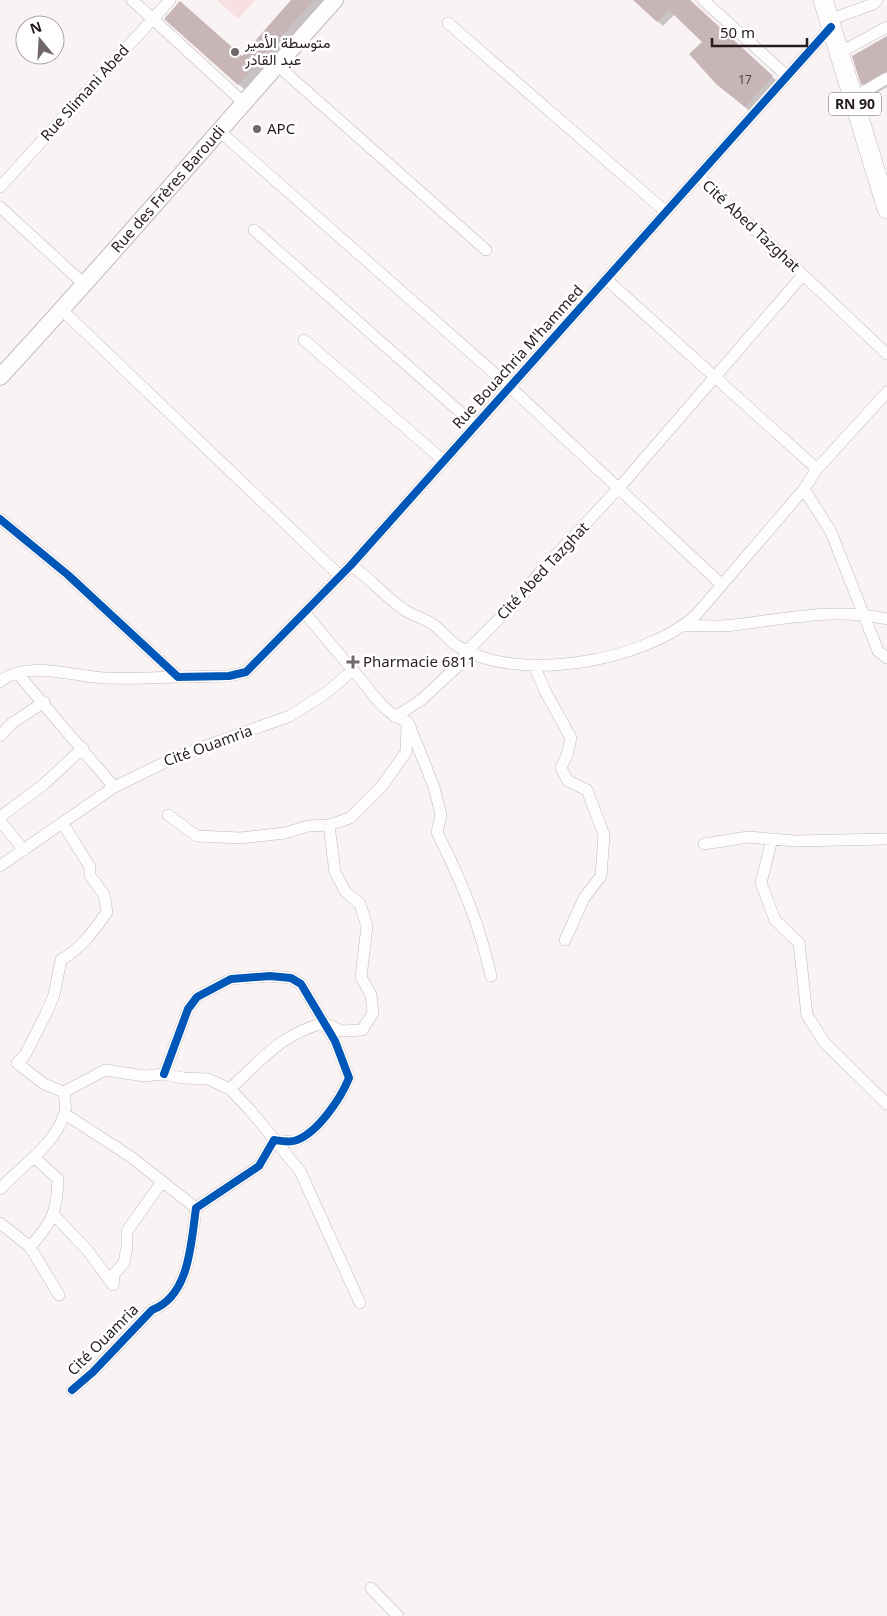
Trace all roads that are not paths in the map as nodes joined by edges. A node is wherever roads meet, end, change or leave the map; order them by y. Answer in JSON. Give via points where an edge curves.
{"nodes":[{"id":1,"x":132,"y":0,"type":"edge"},
{"id":2,"x":170,"y":0,"type":"edge"},
{"id":3,"x":335,"y":0,"type":"edge"},
{"id":4,"x":703,"y":0,"type":"edge"},
{"id":5,"x":822,"y":0,"type":"edge"},
{"id":6,"x":878,"y":0,"type":"edge"},
{"id":7,"x":152,"y":19,"type":"junction"},
{"id":8,"x":448,"y":23,"type":"dead end"},
{"id":9,"x":830,"y":24,"type":"junction"},
{"id":10,"x":887,"y":27,"type":"edge"},
{"id":11,"x":839,"y":53,"type":"junction"},
{"id":12,"x":277,"y":65,"type":"junction"},
{"id":13,"x":787,"y":76,"type":"junction"},
{"id":14,"x":887,"y":78,"type":"edge"},
{"id":15,"x":853,"y":98,"type":"junction"},
{"id":16,"x":243,"y":102,"type":"junction"},
{"id":17,"x":218,"y":130,"type":"junction"},
{"id":18,"x":698,"y":176,"type":"junction"},
{"id":19,"x":883,"y":177,"type":"edge"},
{"id":20,"x":0,"y":187,"type":"edge"},
{"id":21,"x":0,"y":207,"type":"edge"},
{"id":22,"x":887,"y":209,"type":"edge"},
{"id":23,"x":666,"y":212,"type":"junction"},
{"id":24,"x":254,"y":230,"type":"dead end"},
{"id":25,"x":486,"y":250,"type":"dead end"},
{"id":26,"x":803,"y":276,"type":"junction"},
{"id":27,"x":606,"y":279,"type":"junction"},
{"id":28,"x":85,"y":285,"type":"junction"},
{"id":29,"x":62,"y":310,"type":"junction"},
{"id":30,"x":304,"y":340,"type":"dead end"},
{"id":31,"x":887,"y":354,"type":"edge"},
{"id":32,"x":715,"y":376,"type":"junction"},
{"id":33,"x":0,"y":377,"type":"edge"},
{"id":34,"x":510,"y":387,"type":"junction"},
{"id":35,"x":887,"y":392,"type":"edge"},
{"id":36,"x":476,"y":426,"type":"junction"},
{"id":37,"x":444,"y":461,"type":"junction"},
{"id":38,"x":817,"y":469,"type":"junction"},
{"id":39,"x":618,"y":489,"type":"junction"},
{"id":40,"x":804,"y":489,"type":"junction"},
{"id":41,"x":0,"y":519,"type":"edge"},
{"id":42,"x":351,"y":565,"type":"junction"},
{"id":43,"x":339,"y":575,"type":"junction"},
{"id":44,"x":721,"y":584,"type":"junction"},
{"id":45,"x":305,"y":613,"type":"junction"},
{"id":46,"x":862,"y":613,"type":"junction"},
{"id":47,"x":887,"y":619,"type":"edge"},
{"id":48,"x":684,"y":626,"type":"junction"},
{"id":49,"x":467,"y":650,"type":"junction"},
{"id":50,"x":887,"y":658,"type":"edge"},
{"id":51,"x":534,"y":665,"type":"junction"},
{"id":52,"x":353,"y":670,"type":"junction"},
{"id":53,"x":17,"y":673,"type":"junction"},
{"id":54,"x":178,"y":677,"type":"junction"},
{"id":55,"x":0,"y":682,"type":"edge"},
{"id":56,"x":44,"y":702,"type":"junction"},
{"id":57,"x":395,"y":717,"type":"junction"},
{"id":58,"x":408,"y":722,"type":"junction"},
{"id":59,"x":0,"y":736,"type":"edge"},
{"id":60,"x":83,"y":748,"type":"junction"},
{"id":61,"x":114,"y":787,"type":"junction"},
{"id":62,"x":168,"y":815,"type":"dead end"},
{"id":63,"x":0,"y":816,"type":"edge"},
{"id":64,"x":0,"y":821,"type":"edge"},
{"id":65,"x":63,"y":824,"type":"junction"},
{"id":66,"x":329,"y":825,"type":"junction"},
{"id":67,"x":772,"y":839,"type":"junction"},
{"id":68,"x":887,"y":839,"type":"edge"},
{"id":69,"x":704,"y":844,"type":"dead end"},
{"id":70,"x":24,"y":850,"type":"junction"},
{"id":71,"x":0,"y":866,"type":"edge"},
{"id":72,"x":565,"y":940,"type":"dead end"},
{"id":73,"x":491,"y":976,"type":"dead end"},
{"id":74,"x":324,"y":1023,"type":"junction"},
{"id":75,"x":164,"y":1074,"type":"junction"},
{"id":76,"x":230,"y":1089,"type":"junction"},
{"id":77,"x":64,"y":1092,"type":"junction"},
{"id":78,"x":886,"y":1104,"type":"edge"},
{"id":79,"x":65,"y":1114,"type":"junction"},
{"id":80,"x":274,"y":1140,"type":"junction"},
{"id":81,"x":34,"y":1157,"type":"junction"},
{"id":82,"x":161,"y":1183,"type":"junction"},
{"id":83,"x":0,"y":1189,"type":"edge"},
{"id":84,"x":196,"y":1208,"type":"junction"},
{"id":85,"x":54,"y":1215,"type":"junction"},
{"id":86,"x":0,"y":1223,"type":"edge"},
{"id":87,"x":30,"y":1247,"type":"junction"},
{"id":88,"x":59,"y":1295,"type":"dead end"},
{"id":89,"x":360,"y":1303,"type":"dead end"},
{"id":90,"x":72,"y":1390,"type":"dead end"},
{"id":91,"x":372,"y":1588,"type":"dead end"},
{"id":92,"x":398,"y":1616,"type":"edge"}],
"edges":[{"from":1,"to":7,"type":"street"},
{"from":2,"to":7,"type":"street","name":"Rue Slimani Abed"},
{"from":3,"to":12,"type":"street","name":"Rue des Frères Baroudi"},
{"from":4,"to":13,"type":"street"},
{"from":5,"to":9,"type":"main road","number":"RN 90"},
{"from":6,"to":9,"type":"street"},
{"from":7,"to":16,"type":"street"},
{"from":7,"to":20,"type":"street","name":"Rue Slimani Abed"},
{"from":8,"to":23,"type":"street"},
{"from":9,"to":11,"type":"main road","number":"RN 90"},
{"from":9,"to":13,"type":"street","name":"Rue Bouachria M'hammed"},
{"from":10,"to":11,"type":"street"},
{"from":11,"to":15,"type":"main road","number":"RN 90"},
{"from":12,"to":16,"type":"street","name":"Rue des Frères Baroudi"},
{"from":12,"to":25,"type":"street"},
{"from":13,"to":18,"type":"street","name":"Rue Bouachria M'hammed"},
{"from":14,"to":15,"type":"street"},
{"from":15,"to":19,"type":"main road","number":"RN 90"},
{"from":16,"to":17,"type":"street","name":"Rue des Frères Baroudi"},
{"from":17,"to":28,"type":"street","name":"Rue des Frères Baroudi"},
{"from":17,"to":34,"type":"street"},
{"from":18,"to":23,"type":"street","name":"Rue Bouachria M'hammed"},
{"from":18,"to":26,"type":"street","name":"Cité Abed Tazghat"},
{"from":19,"to":22,"type":"main road","number":"RN 90"},
{"from":21,"to":28,"type":"street"},
{"from":23,"to":27,"type":"street","name":"Rue Bouachria M'hammed"},
{"from":24,"to":36,"type":"street"},
{"from":26,"to":31,"type":"street","name":"Cité Abed Tazghat"},
{"from":26,"to":32,"type":"street","name":"Cité Abed Tazghat"},
{"from":27,"to":32,"type":"street"},
{"from":27,"to":34,"type":"street","name":"Rue Bouachria M'hammed"},
{"from":28,"to":29,"type":"street","name":"Rue des Frères Baroudi"},
{"from":29,"to":33,"type":"street","name":"Rue des Frères Baroudi"},
{"from":29,"to":43,"type":"street"},
{"from":30,"to":37,"type":"street"},
{"from":32,"to":38,"type":"street"},
{"from":32,"to":39,"type":"street","name":"Cité Abed Tazghat"},
{"from":34,"to":36,"type":"street","name":"Rue Bouachria M'hammed"},
{"from":34,"to":39,"type":"street"},
{"from":35,"to":38,"type":"street"},
{"from":36,"to":37,"type":"street","name":"Rue Bouachria M'hammed"},
{"from":37,"to":42,"type":"street","name":"Rue Bouachria M'hammed"},
{"from":38,"to":40,"type":"street"},
{"from":39,"to":44,"type":"street"},
{"from":39,"to":49,"type":"street","name":"Cité Abed Tazghat","via":[[541,571],[522,596]]},
{"from":40,"to":44,"type":"street"},
{"from":40,"to":46,"type":"street","via":[[831,532]]},
{"from":41,"to":54,"type":"street","via":[[68,575]]},
{"from":42,"to":43,"type":"street","name":"Rue Bouachria M'hammed"},
{"from":42,"to":49,"type":"street","via":[[404,610],[433,624],[456,645]]},
{"from":43,"to":45,"type":"street","name":"Rue Bouachria M'hammed"},
{"from":44,"to":48,"type":"street"},
{"from":45,"to":52,"type":"street"},
{"from":45,"to":54,"type":"street","name":"Rue Bouachria M'hammed","via":[[246,672]]},
{"from":46,"to":47,"type":"street"},
{"from":46,"to":48,"type":"street","via":[[806,614],[730,625]]},
{"from":46,"to":50,"type":"street","via":[[878,651]]},
{"from":48,"to":51,"type":"street","via":[[661,639],[612,655],[558,666]]},
{"from":49,"to":51,"type":"street","via":[[513,664]]},
{"from":49,"to":57,"type":"street","name":"Cité Abed Tazghat","via":[[460,664],[445,679]]},
{"from":51,"to":72,"type":"street","via":[[571,738],[561,768],[568,781],[587,790],[604,835],[601,876],[584,898]]},
{"from":52,"to":57,"type":"street","via":[[373,698]]},
{"from":52,"to":61,"type":"street","name":"Cité Ouamria","via":[[326,693],[290,716],[178,756]]},
{"from":53,"to":54,"type":"street","name":"Rue Bouachria M'hammed","via":[[52,671],[94,678],[130,679]]},
{"from":53,"to":55,"type":"street"},
{"from":53,"to":56,"type":"street"},
{"from":56,"to":59,"type":"street","via":[[11,724]]},
{"from":56,"to":60,"type":"street"},
{"from":57,"to":58,"type":"street"},
{"from":58,"to":66,"type":"street","via":[[406,752],[382,786],[350,818]]},
{"from":58,"to":73,"type":"street","via":[[434,787],[441,815],[437,832],[478,922]]},
{"from":60,"to":61,"type":"street"},
{"from":60,"to":63,"type":"street","via":[[43,785]]},
{"from":61,"to":65,"type":"street","name":"Cité Ouamria"},
{"from":62,"to":66,"type":"street","via":[[197,836],[258,838],[308,826]]},
{"from":64,"to":70,"type":"street"},
{"from":65,"to":70,"type":"street","name":"Cité Ouamria"},
{"from":65,"to":77,"type":"street","via":[[90,867],[90,875],[104,895],[107,912],[72,954],[60,960],[54,995],[25,1055],[17,1063],[44,1084]]},
{"from":66,"to":74,"type":"street","via":[[335,872],[345,891],[360,904],[367,926],[361,977],[371,995],[373,1013],[362,1030],[342,1031]]},
{"from":67,"to":68,"type":"street"},
{"from":67,"to":69,"type":"street","via":[[748,837]]},
{"from":67,"to":78,"type":"street","via":[[761,882],[775,920],[800,943],[808,1015],[824,1042]]},
{"from":70,"to":71,"type":"street","name":"Cité Ouamria"},
{"from":74,"to":75,"type":"street","via":[[301,984],[291,978],[231,979],[197,997],[188,1009]]},
{"from":74,"to":76,"type":"street","via":[[289,1036],[267,1052]]},
{"from":74,"to":80,"type":"street","via":[[335,1041],[349,1078],[341,1099],[313,1132],[296,1141]]},
{"from":75,"to":76,"type":"street","via":[[208,1079]]},
{"from":75,"to":77,"type":"street","via":[[144,1076],[105,1070]]},
{"from":76,"to":80,"type":"street"},
{"from":77,"to":79,"type":"street"},
{"from":79,"to":81,"type":"street","via":[[54,1135]]},
{"from":79,"to":82,"type":"street","via":[[131,1157]]},
{"from":80,"to":84,"type":"street","via":[[259,1166]]},
{"from":80,"to":89,"type":"street","via":[[300,1171]]},
{"from":81,"to":83,"type":"street"},
{"from":81,"to":85,"type":"street","via":[[58,1180]]},
{"from":82,"to":84,"type":"street"},
{"from":82,"to":85,"type":"street","via":[[127,1231],[124,1263],[114,1274],[114,1285]]},
{"from":84,"to":90,"type":"street","name":"Cité Ouamria","via":[[186,1268],[177,1291],[152,1310]]},
{"from":85,"to":87,"type":"street"},
{"from":86,"to":87,"type":"street"},
{"from":87,"to":88,"type":"street"},
{"from":91,"to":92,"type":"street"}]}
